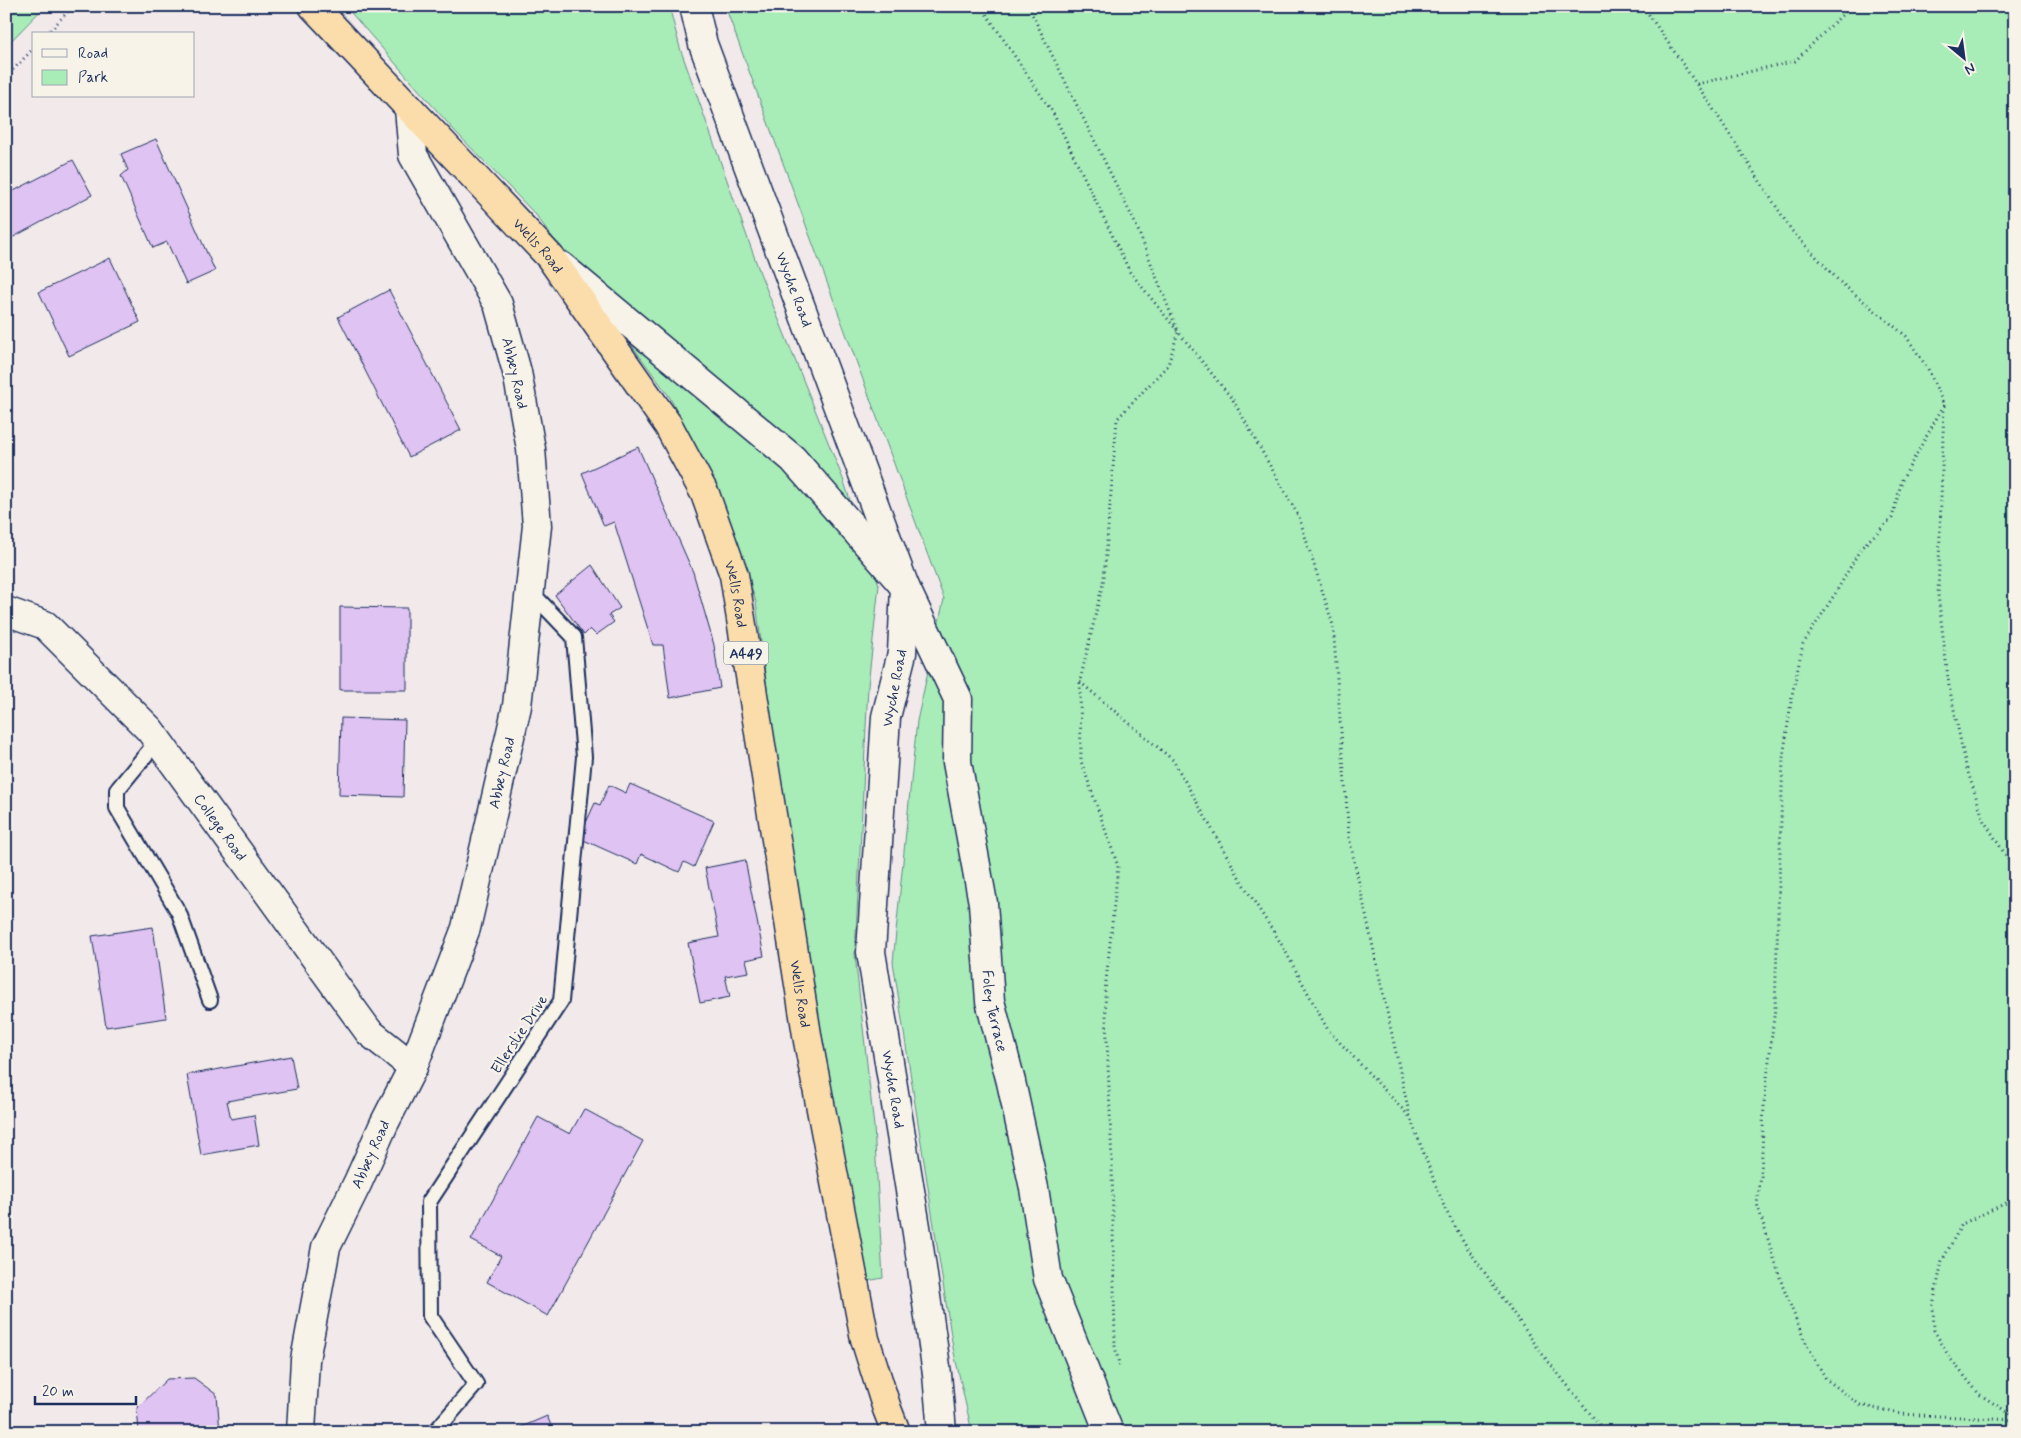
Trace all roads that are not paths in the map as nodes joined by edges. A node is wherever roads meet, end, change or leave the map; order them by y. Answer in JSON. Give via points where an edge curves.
{"nodes":[{"id":1,"x":313,"y":6,"type":"edge"},
{"id":2,"x":694,"y":6,"type":"edge"},
{"id":3,"x":409,"y":108,"type":"junction"},
{"id":4,"x":550,"y":257,"type":"junction"},
{"id":5,"x":905,"y":588,"type":"junction"},
{"id":6,"x":530,"y":591,"type":"junction"},
{"id":7,"x":6,"y":611,"type":"edge"},
{"id":8,"x":158,"y":740,"type":"junction"},
{"id":9,"x":210,"y":1000,"type":"dead end"},
{"id":10,"x":413,"y":1067,"type":"junction"},
{"id":11,"x":301,"y":1432,"type":"edge"},
{"id":12,"x":435,"y":1432,"type":"edge"},
{"id":13,"x":896,"y":1432,"type":"edge"},
{"id":14,"x":942,"y":1432,"type":"edge"},
{"id":15,"x":1109,"y":1432,"type":"edge"}],
"edges":[{"from":1,"to":3,"type":"highway","name":"Wells Road","number":"A449"},
{"from":2,"to":5,"type":"street","name":"Wyche Road","via":[[703,44]]},
{"from":3,"to":4,"type":"highway","name":"Wells Road","number":"A449"},
{"from":3,"to":6,"type":"street","name":"Abbey Road","via":[[413,155],[498,304],[516,372],[531,449],[537,526]]},
{"from":4,"to":5,"type":"street","via":[[793,459]]},
{"from":4,"to":13,"type":"highway","name":"Wells Road","number":"A449","via":[[668,425],[706,494],[734,575],[808,1040],[864,1339]]},
{"from":5,"to":14,"type":"street","name":"Wyche Road","via":[[902,653],[886,717],[871,952],[917,1233]]},
{"from":5,"to":15,"type":"street","name":"Foley Terrace","via":[[958,699],[957,762],[983,903],[990,1001],[1034,1188],[1048,1279]]},
{"from":6,"to":10,"type":"street","name":"Abbey Road","via":[[518,706],[466,928]]},
{"from":6,"to":12,"type":"lane","name":"Ellerslie Drive","via":[[574,637],[584,757],[561,1001],[429,1202],[430,1316],[476,1384]]},
{"from":7,"to":8,"type":"street","name":"College Road","via":[[45,625]]},
{"from":8,"to":9,"type":"lane","via":[[117,790],[117,808],[179,913]]},
{"from":8,"to":10,"type":"street","name":"College Road","via":[[369,1032]]},
{"from":10,"to":11,"type":"street","name":"Abbey Road","via":[[326,1247],[305,1360]]}]}
